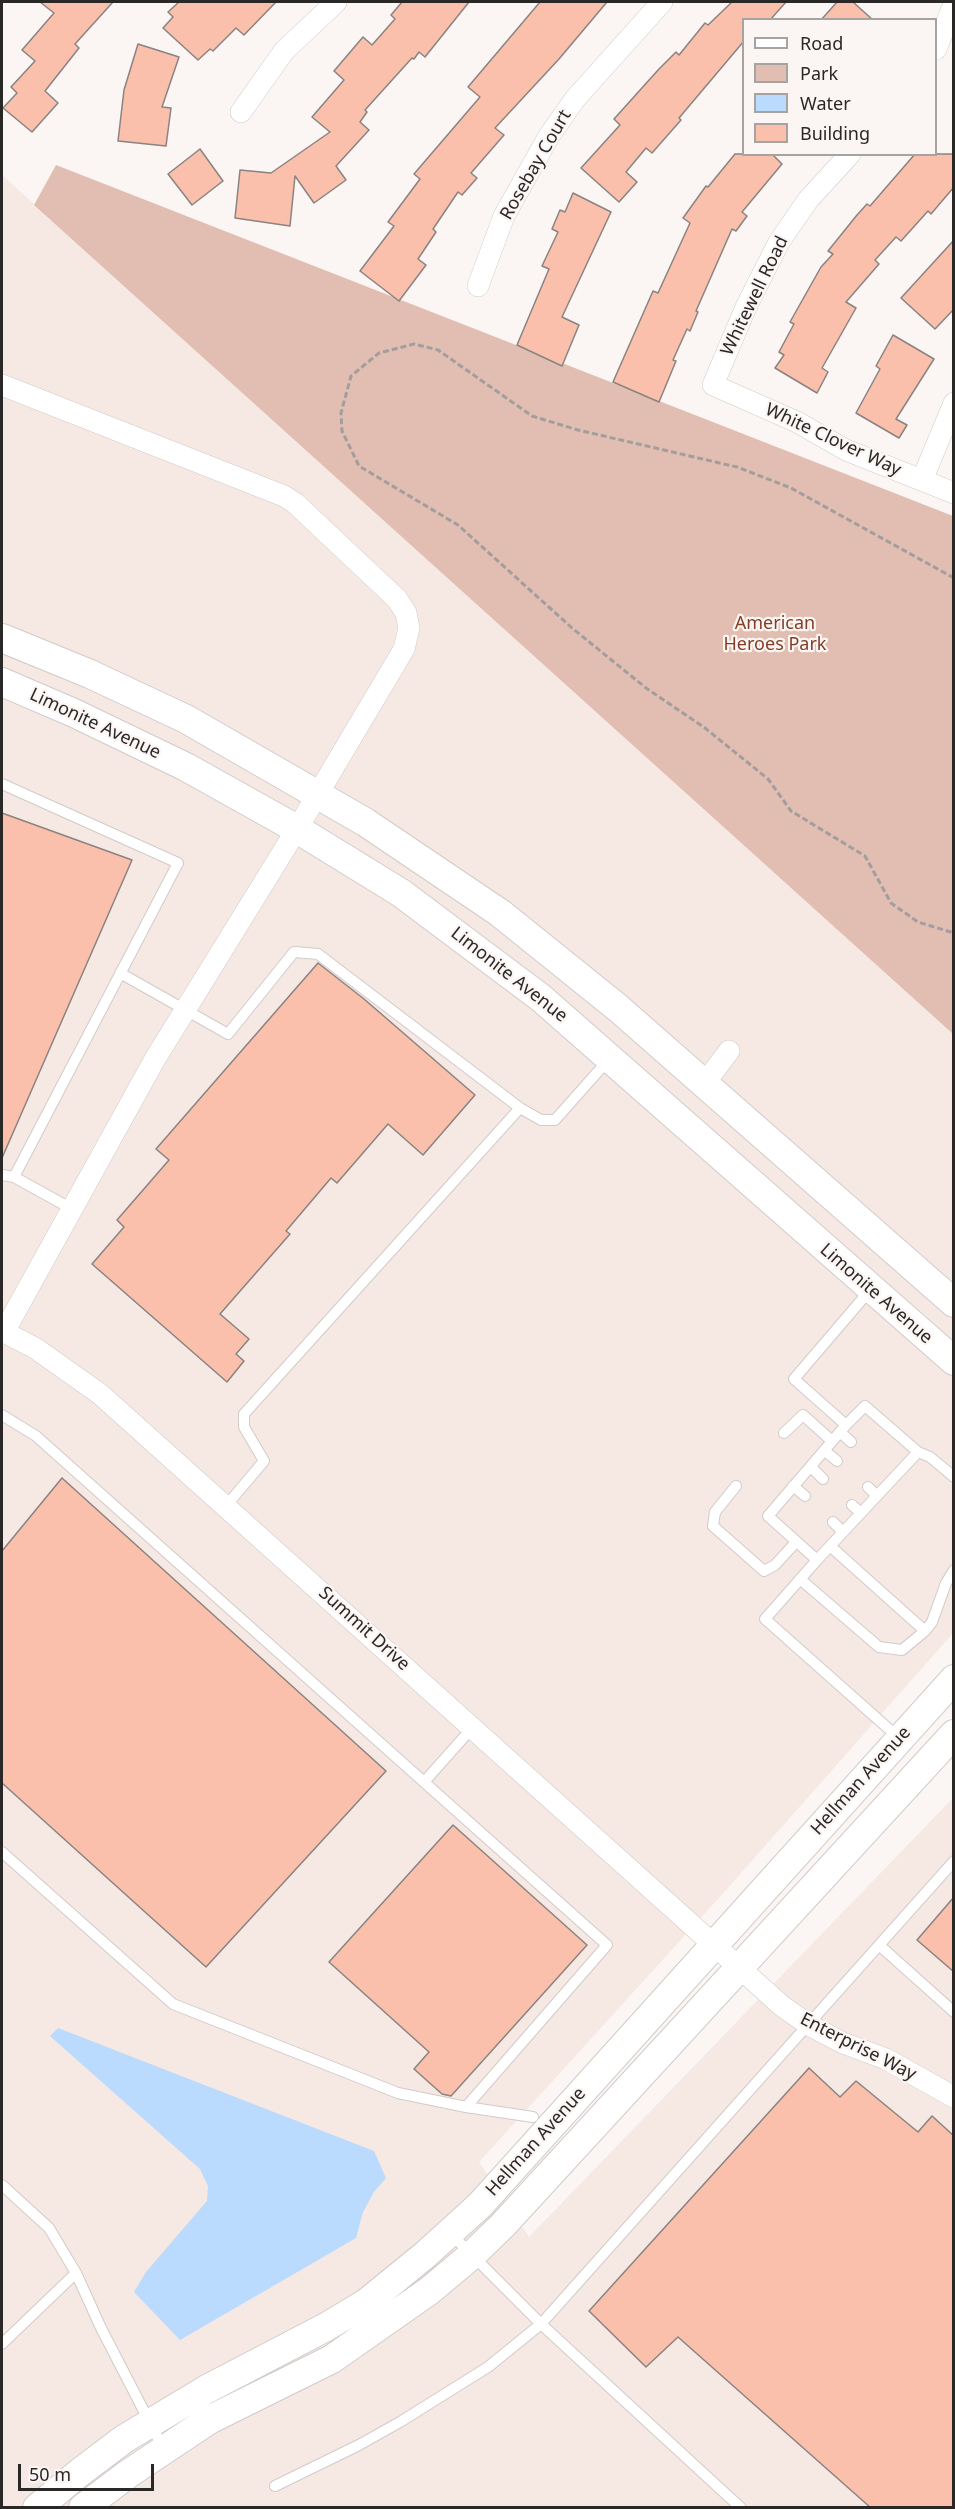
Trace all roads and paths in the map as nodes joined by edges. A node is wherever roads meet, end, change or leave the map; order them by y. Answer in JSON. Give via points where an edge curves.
{"nodes":[{"id":1,"x":336,"y":2,"type":"edge"},
{"id":2,"x":662,"y":2,"type":"edge"},
{"id":3,"x":954,"y":4,"type":"edge"},
{"id":4,"x":937,"y":46,"type":"edge"},
{"id":5,"x":241,"y":112,"type":"dead end"},
{"id":6,"x":848,"y":156,"type":"edge"},
{"id":7,"x":478,"y":286,"type":"dead end"},
{"id":8,"x":2,"y":385,"type":"edge"},
{"id":9,"x":713,"y":385,"type":"joint"},
{"id":10,"x":954,"y":403,"type":"edge"},
{"id":11,"x":922,"y":480,"type":"junction"},
{"id":12,"x":954,"y":493,"type":"edge"},
{"id":13,"x":954,"y":578,"type":"edge"},
{"id":14,"x":2,"y":638,"type":"edge"},
{"id":15,"x":2,"y":682,"type":"edge"},
{"id":16,"x":2,"y":784,"type":"edge"},
{"id":17,"x":317,"y":795,"type":"junction"},
{"id":18,"x":297,"y":829,"type":"junction"},
{"id":19,"x":954,"y":933,"type":"edge"},
{"id":20,"x":120,"y":973,"type":"junction"},
{"id":21,"x":186,"y":1009,"type":"junction"},
{"id":22,"x":729,"y":1051,"type":"dead end"},
{"id":23,"x":610,"y":1058,"type":"junction"},
{"id":24,"x":704,"y":1083,"type":"junction"},
{"id":25,"x":520,"y":1108,"type":"junction"},
{"id":26,"x":2,"y":1175,"type":"edge"},
{"id":27,"x":15,"y":1176,"type":"junction"},
{"id":28,"x":72,"y":1209,"type":"junction"},
{"id":29,"x":872,"y":1289,"type":"junction"},
{"id":30,"x":953,"y":1300,"type":"edge"},
{"id":31,"x":2,"y":1334,"type":"edge"},
{"id":32,"x":954,"y":1361,"type":"edge"},
{"id":33,"x":2,"y":1415,"type":"edge"},
{"id":34,"x":843,"y":1428,"type":"junction"},
{"id":35,"x":784,"y":1433,"type":"dead end"},
{"id":36,"x":832,"y":1442,"type":"junction"},
{"id":37,"x":851,"y":1442,"type":"dead end"},
{"id":38,"x":825,"y":1451,"type":"junction"},
{"id":39,"x":918,"y":1452,"type":"junction"},
{"id":40,"x":837,"y":1461,"type":"dead end"},
{"id":41,"x":811,"y":1467,"type":"junction"},
{"id":42,"x":954,"y":1477,"type":"edge"},
{"id":43,"x":823,"y":1479,"type":"dead end"},
{"id":44,"x":736,"y":1486,"type":"dead end"},
{"id":45,"x":793,"y":1486,"type":"junction"},
{"id":46,"x":868,"y":1488,"type":"dead end"},
{"id":47,"x":805,"y":1496,"type":"dead end"},
{"id":48,"x":877,"y":1496,"type":"junction"},
{"id":49,"x":852,"y":1505,"type":"dead end"},
{"id":50,"x":226,"y":1506,"type":"junction"},
{"id":51,"x":861,"y":1513,"type":"junction"},
{"id":52,"x":833,"y":1522,"type":"dead end"},
{"id":53,"x":843,"y":1532,"type":"junction"},
{"id":54,"x":796,"y":1542,"type":"junction"},
{"id":55,"x":830,"y":1546,"type":"junction"},
{"id":56,"x":818,"y":1560,"type":"junction"},
{"id":57,"x":954,"y":1570,"type":"edge"},
{"id":58,"x":800,"y":1579,"type":"junction"},
{"id":59,"x":925,"y":1631,"type":"junction"},
{"id":60,"x":954,"y":1679,"type":"edge"},
{"id":61,"x":473,"y":1727,"type":"junction"},
{"id":62,"x":954,"y":1734,"type":"edge"},
{"id":63,"x":900,"y":1738,"type":"junction"},
{"id":64,"x":424,"y":1782,"type":"junction"},
{"id":65,"x":2,"y":1852,"type":"edge"},
{"id":66,"x":954,"y":1861,"type":"edge"},
{"id":67,"x":713,"y":1943,"type":"junction"},
{"id":68,"x":879,"y":1945,"type":"junction"},
{"id":69,"x":740,"y":1967,"type":"junction"},
{"id":70,"x":954,"y":2012,"type":"edge"},
{"id":71,"x":809,"y":2025,"type":"junction"},
{"id":72,"x":954,"y":2097,"type":"edge"},
{"id":73,"x":466,"y":2107,"type":"junction"},
{"id":74,"x":533,"y":2117,"type":"dead end"},
{"id":75,"x":2,"y":2185,"type":"edge"},
{"id":76,"x":450,"y":2233,"type":"junction"},
{"id":77,"x":472,"y":2254,"type":"junction"},
{"id":78,"x":76,"y":2273,"type":"junction"},
{"id":79,"x":541,"y":2324,"type":"junction"},
{"id":80,"x":2,"y":2344,"type":"edge"},
{"id":81,"x":151,"y":2423,"type":"junction"},
{"id":82,"x":165,"y":2450,"type":"junction"},
{"id":83,"x":275,"y":2486,"type":"dead end"},
{"id":84,"x":37,"y":2508,"type":"edge"},
{"id":85,"x":83,"y":2508,"type":"edge"},
{"id":86,"x":741,"y":2508,"type":"edge"}],
"edges":[{"from":1,"to":5,"type":"street","via":[[285,51]]},
{"from":2,"to":7,"type":"street","name":"Rosebay Court","via":[[575,99],[549,136],[504,216]]},
{"from":3,"to":4,"type":"street"},
{"from":6,"to":9,"type":"street","name":"Whitewell Road","via":[[808,200],[779,242],[746,306]]},
{"from":8,"to":17,"type":"street","via":[[284,496],[397,598],[409,628],[404,649]]},
{"from":9,"to":11,"type":"street","name":"White Clover Way","via":[[797,422],[846,450]]},
{"from":10,"to":11,"type":"street"},
{"from":11,"to":12,"type":"street","name":"White Clover Way"},
{"from":13,"to":19,"type":"path","via":[[792,488],[737,467],[532,416],[438,350],[414,344],[379,353],[351,376],[341,413],[342,430],[359,466],[458,525],[572,628],[768,779],[791,811],[865,856],[891,903],[918,922]]},
{"from":14,"to":17,"type":"main road","via":[[186,719]]},
{"from":15,"to":18,"type":"main road","name":"Limonite Avenue","via":[[186,767]]},
{"from":16,"to":20,"type":"lane","via":[[178,863]]},
{"from":17,"to":18,"type":"street"},
{"from":17,"to":24,"type":"main road","via":[[365,822],[500,913]]},
{"from":18,"to":21,"type":"street"},
{"from":18,"to":23,"type":"main road","name":"Limonite Avenue","via":[[401,893],[470,942]]},
{"from":20,"to":21,"type":"lane"},
{"from":20,"to":27,"type":"lane"},
{"from":21,"to":25,"type":"lane","via":[[228,1034],[294,952],[318,954]]},
{"from":21,"to":28,"type":"street"},
{"from":22,"to":24,"type":"street"},
{"from":23,"to":24,"type":"main road","via":[[622,1049],[636,1050]]},
{"from":23,"to":25,"type":"lane","via":[[555,1120],[541,1120]]},
{"from":23,"to":29,"type":"main road","name":"Limonite Avenue"},
{"from":24,"to":30,"type":"main road"},
{"from":25,"to":50,"type":"lane","via":[[244,1414],[244,1427],[264,1461]]},
{"from":26,"to":27,"type":"lane"},
{"from":27,"to":28,"type":"lane"},
{"from":28,"to":31,"type":"street"},
{"from":29,"to":32,"type":"main road","name":"Limonite Avenue"},
{"from":29,"to":34,"type":"lane","via":[[794,1379]]},
{"from":31,"to":50,"type":"street","name":"Summit Drive","via":[[35,1348],[100,1394]]},
{"from":33,"to":64,"type":"lane","via":[[36,1436]]},
{"from":34,"to":36,"type":"lane"},
{"from":34,"to":37,"type":"lane"},
{"from":34,"to":39,"type":"lane","via":[[865,1406]]},
{"from":35,"to":36,"type":"lane","via":[[803,1415]]},
{"from":36,"to":38,"type":"lane"},
{"from":38,"to":40,"type":"lane"},
{"from":38,"to":41,"type":"lane"},
{"from":39,"to":42,"type":"lane"},
{"from":39,"to":48,"type":"lane","via":[[888,1475]]},
{"from":41,"to":43,"type":"lane"},
{"from":41,"to":45,"type":"lane"},
{"from":44,"to":54,"type":"lane","via":[[715,1512],[713,1526],[764,1571]]},
{"from":45,"to":47,"type":"lane"},
{"from":45,"to":54,"type":"lane","via":[[768,1516]]},
{"from":46,"to":48,"type":"lane"},
{"from":48,"to":51,"type":"lane"},
{"from":49,"to":51,"type":"lane"},
{"from":50,"to":61,"type":"street","name":"Summit Drive"},
{"from":51,"to":53,"type":"lane"},
{"from":52,"to":53,"type":"lane"},
{"from":53,"to":55,"type":"lane"},
{"from":54,"to":56,"type":"lane"},
{"from":55,"to":56,"type":"lane"},
{"from":55,"to":59,"type":"lane"},
{"from":56,"to":58,"type":"lane"},
{"from":57,"to":59,"type":"lane"},
{"from":58,"to":59,"type":"lane","via":[[879,1647],[902,1650]]},
{"from":58,"to":63,"type":"lane","via":[[765,1619]]},
{"from":60,"to":63,"type":"main road","name":"Hellman Avenue"},
{"from":61,"to":64,"type":"lane"},
{"from":61,"to":67,"type":"street","name":"Summit Drive"},
{"from":62,"to":69,"type":"main road","name":"Hellman Avenue"},
{"from":63,"to":67,"type":"main road","name":"Hellman Avenue"},
{"from":64,"to":73,"type":"lane","via":[[607,1945]]},
{"from":65,"to":73,"type":"lane","via":[[173,2004],[398,2093]]},
{"from":66,"to":68,"type":"lane"},
{"from":67,"to":69,"type":"street","name":"Enterprise Way"},
{"from":67,"to":76,"type":"main road","name":"Hellman Avenue","via":[[480,2205]]},
{"from":68,"to":70,"type":"lane"},
{"from":68,"to":71,"type":"lane"},
{"from":69,"to":71,"type":"street","name":"Enterprise Way"},
{"from":69,"to":77,"type":"main road","name":"Hellman Avenue"},
{"from":71,"to":72,"type":"street","name":"Enterprise Way","via":[[886,2059]]},
{"from":71,"to":79,"type":"lane"},
{"from":73,"to":74,"type":"lane"},
{"from":75,"to":78,"type":"lane","via":[[49,2228]]},
{"from":76,"to":77,"type":"lane"},
{"from":76,"to":81,"type":"main road","name":"Hellman Avenue","via":[[366,2303]]},
{"from":77,"to":79,"type":"lane"},
{"from":77,"to":82,"type":"main road","name":"Hellman Avenue","via":[[429,2291],[332,2359],[209,2420]]},
{"from":78,"to":80,"type":"lane"},
{"from":78,"to":81,"type":"lane"},
{"from":79,"to":83,"type":"lane","via":[[488,2367],[400,2422]]},
{"from":79,"to":86,"type":"lane"},
{"from":81,"to":82,"type":"lane"},
{"from":81,"to":84,"type":"main road","name":"Hellman Avenue"},
{"from":82,"to":85,"type":"main road","name":"Hellman Avenue"}]}
